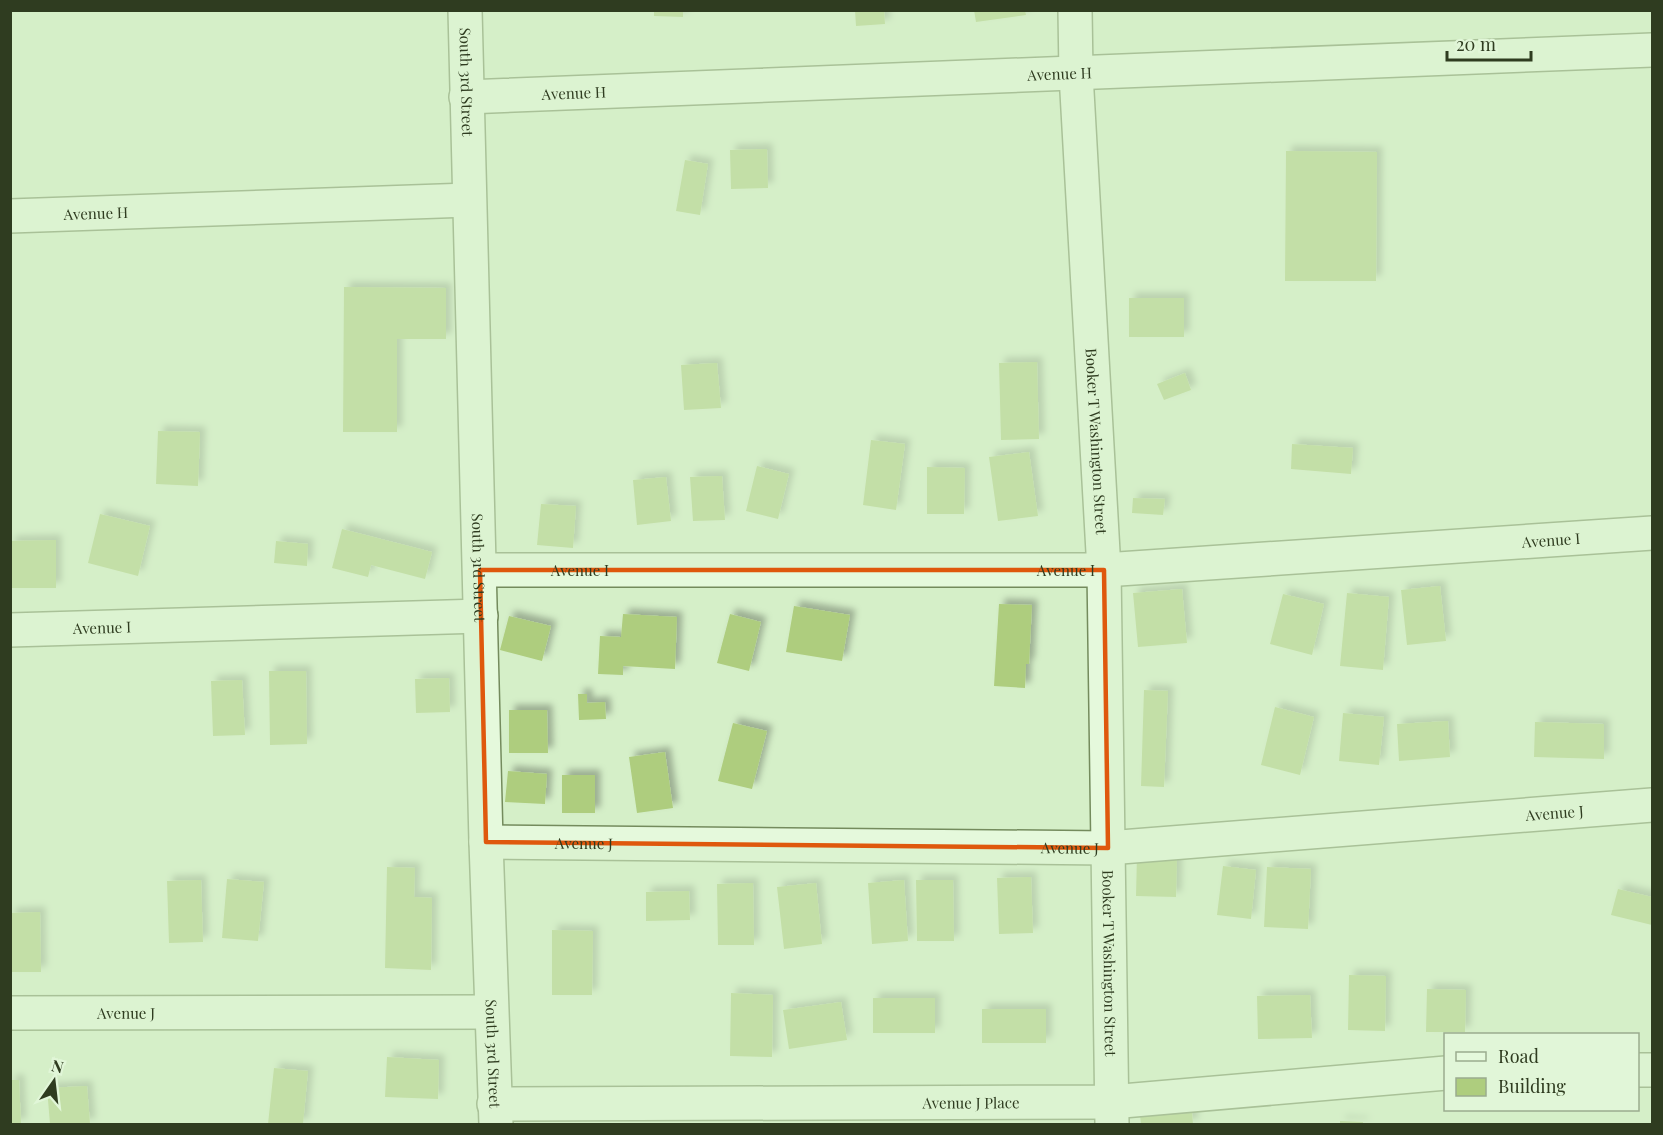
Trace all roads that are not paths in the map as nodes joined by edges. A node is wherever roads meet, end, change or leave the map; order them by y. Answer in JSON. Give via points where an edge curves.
{"nodes":[{"id":1,"x":465,"y":10,"type":"edge"},
{"id":2,"x":1075,"y":10,"type":"edge"},
{"id":3,"x":1653,"y":50,"type":"edge"},
{"id":4,"x":1076,"y":74,"type":"junction"},
{"id":5,"x":466,"y":97,"type":"junction"},
{"id":6,"x":469,"y":200,"type":"junction"},
{"id":7,"x":10,"y":216,"type":"edge"},
{"id":8,"x":1653,"y":533,"type":"edge"},
{"id":9,"x":480,"y":570,"type":"junction"},
{"id":10,"x":1104,"y":570,"type":"junction"},
{"id":11,"x":481,"y":616,"type":"junction"},
{"id":12,"x":10,"y":630,"type":"edge"},
{"id":13,"x":1653,"y":805,"type":"edge"},
{"id":14,"x":486,"y":842,"type":"junction"},
{"id":15,"x":1108,"y":848,"type":"junction"},
{"id":16,"x":491,"y":1012,"type":"junction"},
{"id":17,"x":10,"y":1013,"type":"edge"},
{"id":18,"x":1444,"y":1073,"type":"edge"},
{"id":19,"x":1111,"y":1113,"type":"edge"},
{"id":20,"x":495,"y":1114,"type":"edge"}],
"edges":[{"from":1,"to":5,"type":"street","name":"South 3rd Street"},
{"from":2,"to":4,"type":"street","name":"Booker T Washington Street"},
{"from":3,"to":4,"type":"street","name":"Avenue H"},
{"from":4,"to":5,"type":"street","name":"Avenue H"},
{"from":4,"to":10,"type":"street","name":"Booker T Washington Street"},
{"from":5,"to":6,"type":"street","name":"South 3rd Street"},
{"from":6,"to":7,"type":"street","name":"Avenue H"},
{"from":6,"to":9,"type":"street","name":"South 3rd Street"},
{"from":8,"to":10,"type":"street","name":"Avenue I"},
{"from":9,"to":10,"type":"street","name":"Avenue I"},
{"from":9,"to":11,"type":"street","name":"South 3rd Street"},
{"from":10,"to":15,"type":"street","name":"Booker T Washington Street"},
{"from":11,"to":12,"type":"street","name":"Avenue I"},
{"from":11,"to":14,"type":"street","name":"South 3rd Street"},
{"from":13,"to":15,"type":"street","name":"Avenue J"},
{"from":14,"to":15,"type":"street","name":"Avenue J"},
{"from":14,"to":16,"type":"street","name":"South 3rd Street"},
{"from":15,"to":19,"type":"street","name":"Booker T Washington Street"},
{"from":16,"to":17,"type":"street","name":"Avenue J"},
{"from":16,"to":20,"type":"street","name":"South 3rd Street"},
{"from":18,"to":19,"type":"street","name":"Avenue J Place"},
{"from":19,"to":20,"type":"street","name":"Avenue J Place"}]}
